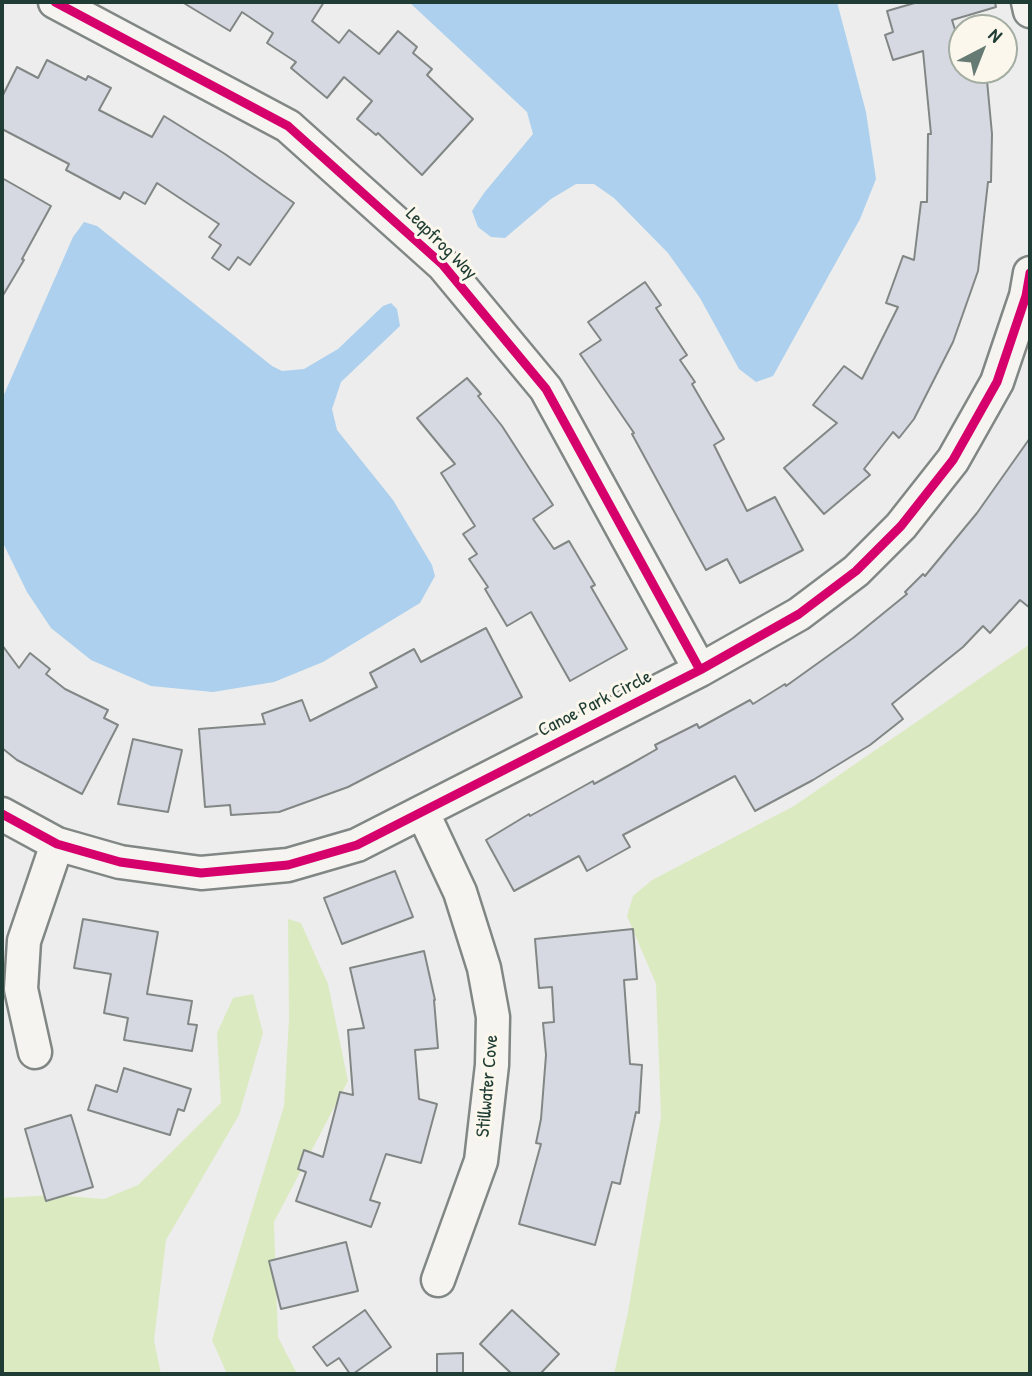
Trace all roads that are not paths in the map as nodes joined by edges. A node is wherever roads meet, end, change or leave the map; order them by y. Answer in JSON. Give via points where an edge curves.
{"nodes":[{"id":1,"x":55,"y":2,"type":"edge"},
{"id":2,"x":1028,"y":2,"type":"edge"},
{"id":3,"x":1030,"y":11,"type":"edge"},
{"id":4,"x":1030,"y":273,"type":"edge"},
{"id":5,"x":699,"y":670,"type":"junction"},
{"id":6,"x":423,"y":813,"type":"junction"},
{"id":7,"x":2,"y":814,"type":"edge"},
{"id":8,"x":57,"y":845,"type":"junction"},
{"id":9,"x":36,"y":1052,"type":"dead end"},
{"id":10,"x":438,"y":1280,"type":"dead end"}],
"edges":[{"from":1,"to":5,"type":"street","name":"Leapfrog Way","via":[[288,126],[443,265],[546,389]]},
{"from":2,"to":3,"type":"street"},
{"from":4,"to":5,"type":"street","name":"Canoe Park Circle","via":[[997,382],[953,460],[901,527],[856,571],[799,614]]},
{"from":5,"to":6,"type":"street","name":"Canoe Park Circle"},
{"from":6,"to":8,"type":"street","name":"Canoe Park Circle","via":[[357,845],[288,864],[201,873],[120,862]]},
{"from":6,"to":10,"type":"street","name":"Stillwater Cove","via":[[460,892],[484,968],[493,1017],[481,1161]]},
{"from":7,"to":8,"type":"street","name":"Canoe Park Circle"},
{"from":8,"to":9,"type":"street","via":[[24,941],[21,989]]}]}
